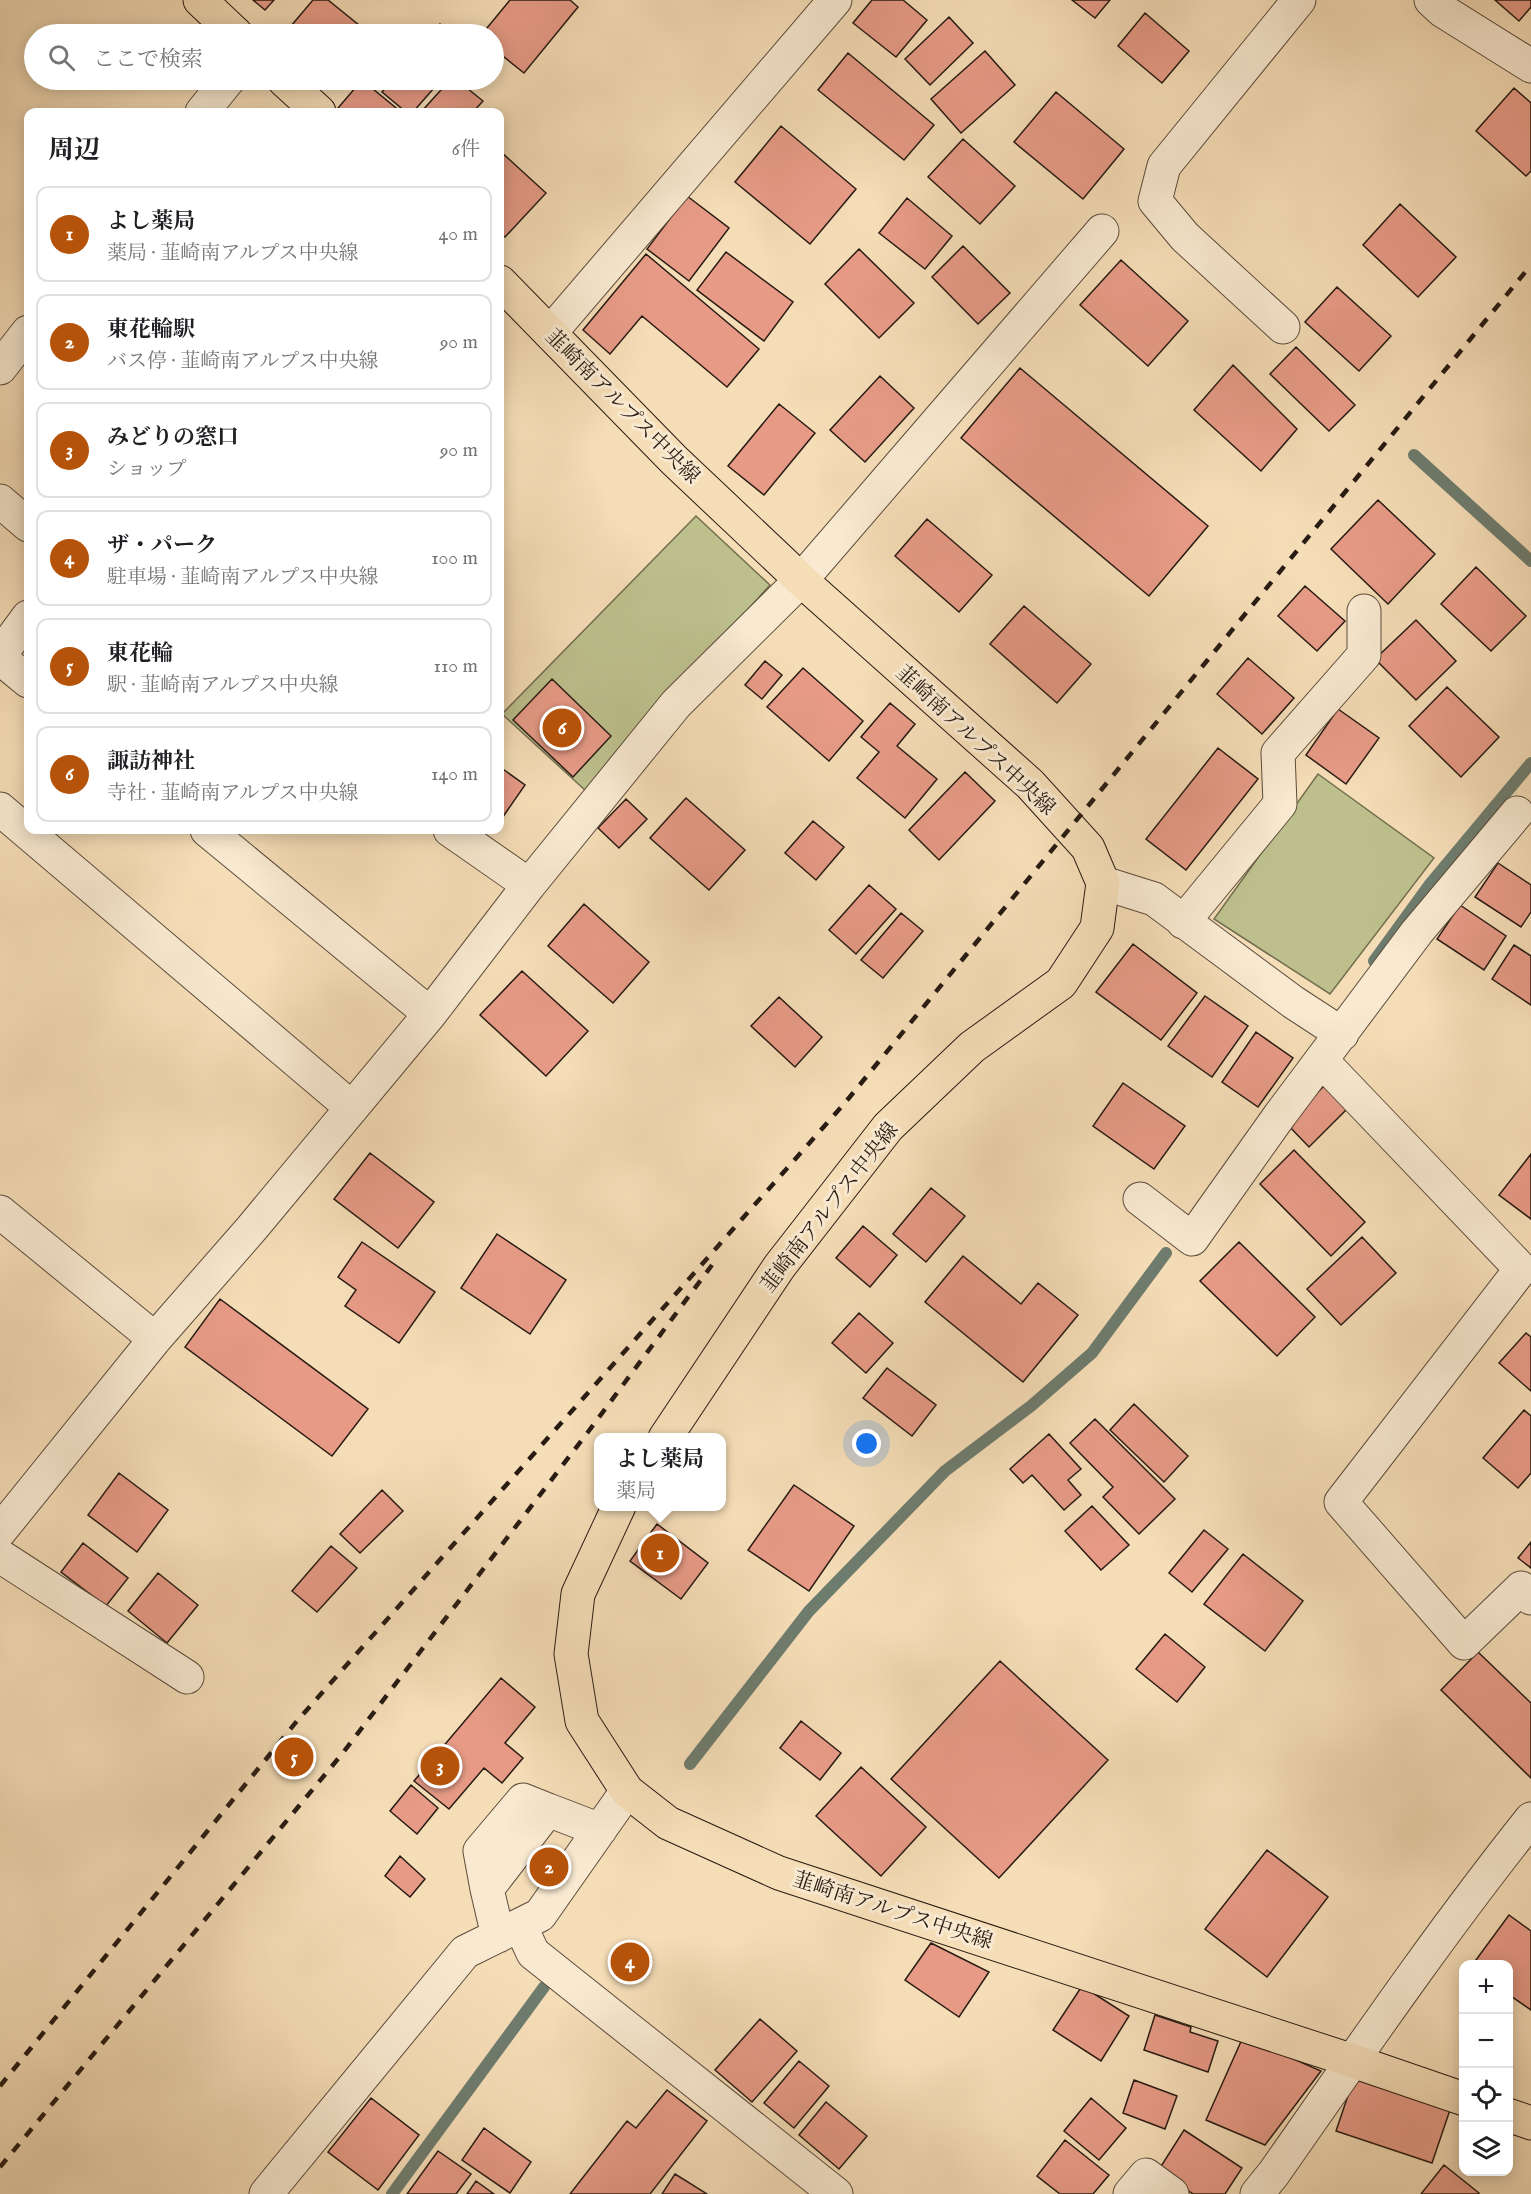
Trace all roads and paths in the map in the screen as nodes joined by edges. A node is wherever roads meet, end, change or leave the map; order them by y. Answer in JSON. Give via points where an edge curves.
{"nodes":[{"id":1,"x":200,"y":0,"type":"edge"},
{"id":2,"x":835,"y":0,"type":"edge"},
{"id":3,"x":1299,"y":0,"type":"edge"},
{"id":4,"x":1431,"y":0,"type":"edge"},
{"id":5,"x":225,"y":24,"type":"edge"},
{"id":6,"x":1531,"y":66,"type":"edge"},
{"id":7,"x":220,"y":90,"type":"edge"},
{"id":8,"x":295,"y":90,"type":"edge"},
{"id":9,"x":205,"y":108,"type":"edge"},
{"id":10,"x":315,"y":108,"type":"edge"},
{"id":11,"x":1102,"y":231,"type":"dead end"},
{"id":12,"x":504,"y":286,"type":"edge"},
{"id":13,"x":1283,"y":327,"type":"dead end"},
{"id":14,"x":550,"y":333,"type":"junction"},
{"id":15,"x":24,"y":337,"type":"edge"},
{"id":16,"x":0,"y":368,"type":"edge"},
{"id":17,"x":0,"y":501,"type":"edge"},
{"id":18,"x":24,"y":522,"type":"edge"},
{"id":19,"x":801,"y":580,"type":"junction"},
{"id":20,"x":1364,"y":611,"type":"dead end"},
{"id":21,"x":24,"y":623,"type":"edge"},
{"id":22,"x":0,"y":656,"type":"edge"},
{"id":23,"x":24,"y":677,"type":"edge"},
{"id":24,"x":0,"y":809,"type":"edge"},
{"id":25,"x":1526,"y":810,"type":"edge"},
{"id":26,"x":24,"y":829,"type":"edge"},
{"id":27,"x":29,"y":834,"type":"edge"},
{"id":28,"x":212,"y":834,"type":"edge"},
{"id":29,"x":456,"y":834,"type":"edge"},
{"id":30,"x":1103,"y":883,"type":"junction"},
{"id":31,"x":529,"y":885,"type":"junction"},
{"id":32,"x":1182,"y":922,"type":"junction"},
{"id":33,"x":430,"y":1014,"type":"junction"},
{"id":34,"x":1342,"y":1034,"type":"junction"},
{"id":35,"x":1322,"y":1061,"type":"junction"},
{"id":36,"x":352,"y":1108,"type":"junction"},
{"id":37,"x":1140,"y":1199,"type":"dead end"},
{"id":38,"x":0,"y":1212,"type":"edge"},
{"id":39,"x":155,"y":1339,"type":"junction"},
{"id":40,"x":668,"y":1433,"type":"edge"},
{"id":41,"x":617,"y":1511,"type":"edge"},
{"id":42,"x":0,"y":1531,"type":"edge"},
{"id":43,"x":0,"y":1556,"type":"edge"},
{"id":44,"x":1531,"y":1598,"type":"edge"},
{"id":45,"x":187,"y":1677,"type":"dead end"},
{"id":46,"x":627,"y":1791,"type":"junction"},
{"id":47,"x":1531,"y":1820,"type":"edge"},
{"id":48,"x":600,"y":1830,"type":"junction"},
{"id":49,"x":509,"y":1931,"type":"junction"},
{"id":50,"x":1353,"y":2061,"type":"junction"},
{"id":51,"x":1459,"y":2097,"type":"edge"},
{"id":52,"x":1513,"y":2116,"type":"edge"},
{"id":53,"x":1531,"y":2123,"type":"edge"},
{"id":54,"x":266,"y":2194,"type":"edge"},
{"id":55,"x":836,"y":2194,"type":"edge"},
{"id":56,"x":1130,"y":2194,"type":"edge"},
{"id":57,"x":1172,"y":2194,"type":"edge"},
{"id":58,"x":1257,"y":2194,"type":"edge"}],
"edges":[{"from":1,"to":5,"type":"main road"},
{"from":2,"to":14,"type":"street"},
{"from":3,"to":13,"type":"street","via":[[1164,166],[1155,201],[1185,237]]},
{"from":4,"to":6,"type":"street"},
{"from":7,"to":9,"type":"street"},
{"from":8,"to":10,"type":"main road"},
{"from":11,"to":19,"type":"street"},
{"from":12,"to":14,"type":"main road","name":"韮崎南アルプス中央線"},
{"from":14,"to":19,"type":"main road","name":"韮崎南アルプス中央線","via":[[674,460]]},
{"from":15,"to":16,"type":"street"},
{"from":17,"to":18,"type":"street"},
{"from":19,"to":30,"type":"main road","name":"韮崎南アルプス中央線","via":[[1030,784],[1088,848]]},
{"from":19,"to":31,"type":"street","via":[[676,704]]},
{"from":20,"to":32,"type":"street","via":[[1364,655],[1278,753],[1280,804]]},
{"from":21,"to":22,"type":"street"},
{"from":22,"to":23,"type":"street"},
{"from":24,"to":26,"type":"street"},
{"from":25,"to":34,"type":"street","via":[[1417,932]]},
{"from":27,"to":36,"type":"street"},
{"from":28,"to":33,"type":"street"},
{"from":29,"to":31,"type":"street"},
{"from":30,"to":32,"type":"street","via":[[1154,899]]},
{"from":30,"to":40,"type":"main road","name":"韮崎南アルプス中央線","via":[[1097,928],[1061,983],[972,1047],[888,1127],[779,1267]]},
{"from":31,"to":33,"type":"street"},
{"from":32,"to":34,"type":"street"},
{"from":33,"to":36,"type":"street"},
{"from":34,"to":35,"type":"street"},
{"from":35,"to":37,"type":"street","via":[[1192,1239]]},
{"from":35,"to":44,"type":"street","via":[[1521,1269],[1341,1502],[1464,1643],[1521,1588]]},
{"from":36,"to":39,"type":"street"},
{"from":38,"to":39,"type":"street"},
{"from":39,"to":42,"type":"street"},
{"from":41,"to":46,"type":"main road","name":"韮崎南アルプス中央線","via":[[578,1594],[571,1654],[582,1721]]},
{"from":43,"to":45,"type":"street"},
{"from":46,"to":48,"type":"street"},
{"from":46,"to":50,"type":"main road","name":"韮崎南アルプス中央線","via":[[668,1823],[780,1873]]},
{"from":47,"to":50,"type":"street","via":[[1476,1888]]},
{"from":48,"to":49,"type":"street","via":[[540,1915]]},
{"from":48,"to":49,"type":"street","via":[[549,1810],[487,1889]]},
{"from":49,"to":54,"type":"street","via":[[465,1952]]},
{"from":49,"to":55,"type":"street"},
{"from":50,"to":51,"type":"main road","name":"韮崎南アルプス中央線"},
{"from":50,"to":58,"type":"street"},
{"from":52,"to":53,"type":"main road"},
{"from":56,"to":57,"type":"street","via":[[1146,2175]]}]}
